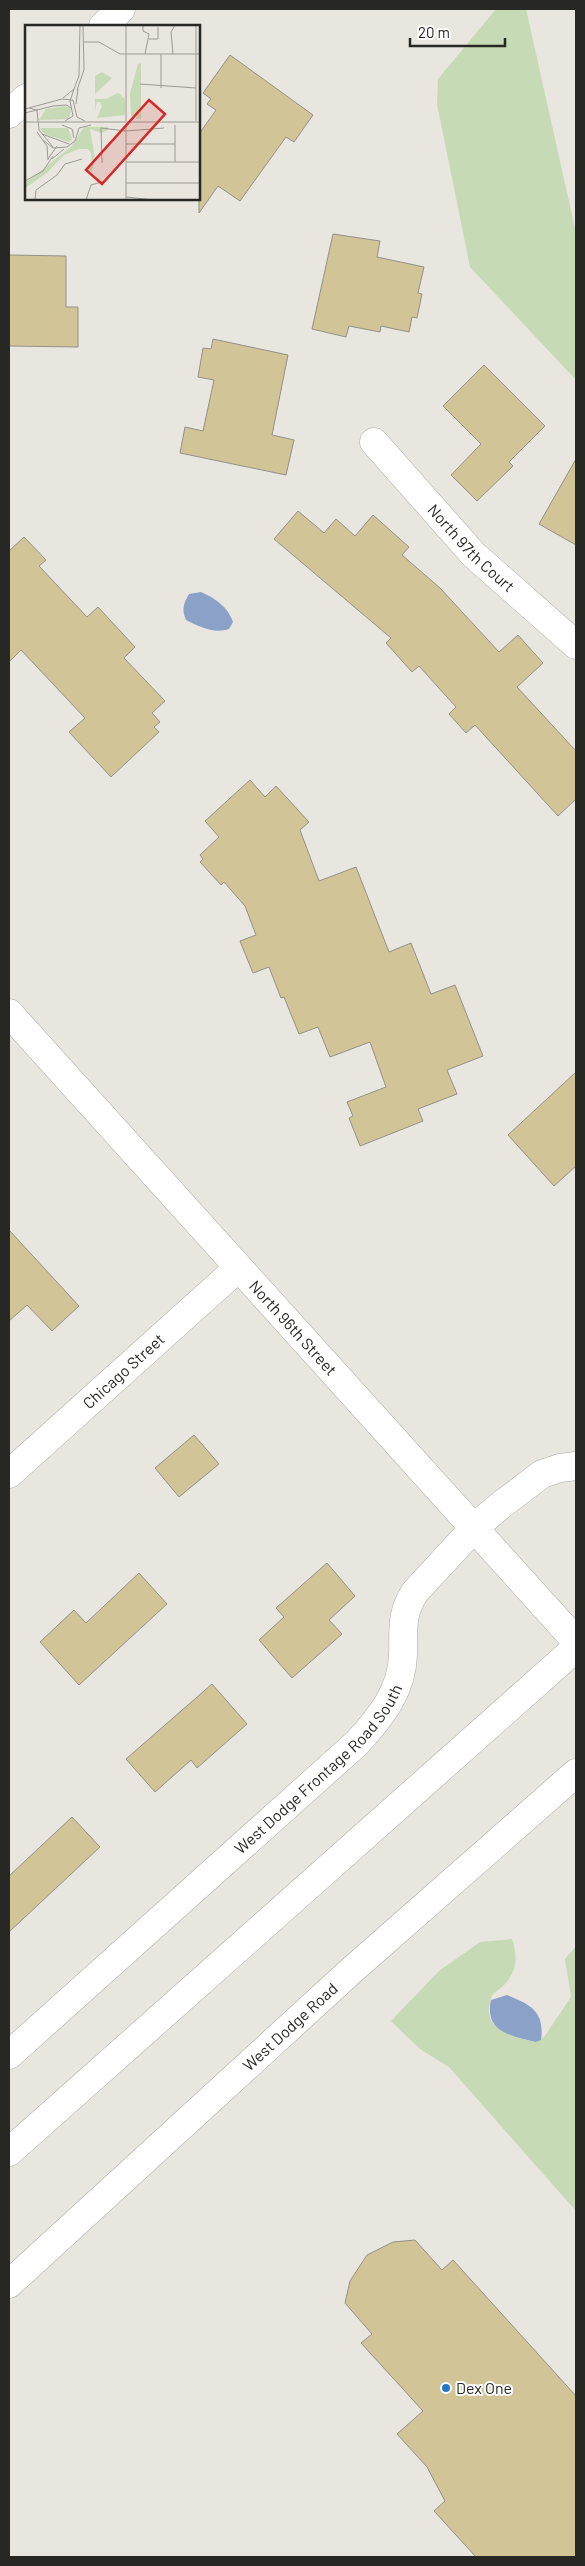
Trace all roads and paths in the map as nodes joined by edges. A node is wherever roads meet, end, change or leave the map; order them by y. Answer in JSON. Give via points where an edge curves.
{"nodes":[{"id":1,"x":121,"y":9,"type":"edge"},
{"id":2,"x":104,"y":25,"type":"edge"},
{"id":3,"x":25,"y":99,"type":"edge"},
{"id":4,"x":9,"y":114,"type":"edge"},
{"id":5,"x":374,"y":442,"type":"dead end"},
{"id":6,"x":576,"y":645,"type":"edge"},
{"id":7,"x":9,"y":1013,"type":"edge"},
{"id":8,"x":238,"y":1268,"type":"junction"},
{"id":9,"x":576,"y":1466,"type":"edge"},
{"id":10,"x":9,"y":1474,"type":"edge"},
{"id":11,"x":475,"y":1527,"type":"junction"},
{"id":12,"x":576,"y":1641,"type":"edge"},
{"id":13,"x":576,"y":1648,"type":"edge"},
{"id":14,"x":576,"y":1773,"type":"edge"},
{"id":15,"x":9,"y":2056,"type":"edge"},
{"id":16,"x":9,"y":2152,"type":"edge"},
{"id":17,"x":9,"y":2284,"type":"edge"}],
"edges":[{"from":1,"to":2,"type":"main road"},
{"from":3,"to":4,"type":"main road"},
{"from":5,"to":6,"type":"main road","name":"North 97th Court","via":[[474,555]]},
{"from":7,"to":8,"type":"main road","name":"North 96th Street"},
{"from":8,"to":10,"type":"main road","name":"Chicago Street"},
{"from":8,"to":11,"type":"main road","name":"North 96th Street"},
{"from":9,"to":11,"type":"main road","name":"West Dodge Frontage Road South","via":[[542,1474]]},
{"from":11,"to":12,"type":"main road","name":"North 96th Street"},
{"from":11,"to":15,"type":"main road","name":"West Dodge Frontage Road South","via":[[429,1574],[408,1602],[402,1624],[401,1670],[394,1693],[375,1723],[357,1743]]},
{"from":13,"to":16,"type":"main road"},
{"from":14,"to":17,"type":"main road","name":"West Dodge Road","via":[[345,1977]]}]}
